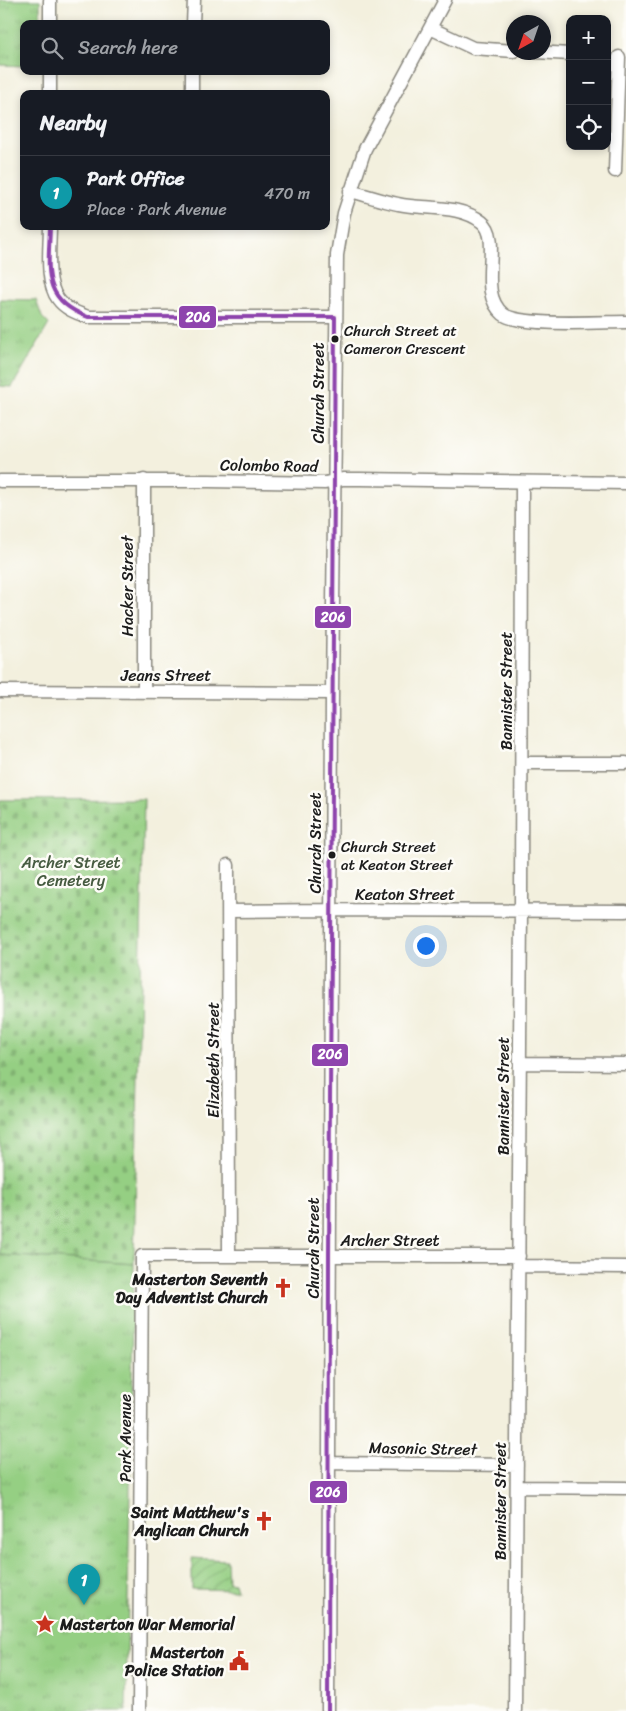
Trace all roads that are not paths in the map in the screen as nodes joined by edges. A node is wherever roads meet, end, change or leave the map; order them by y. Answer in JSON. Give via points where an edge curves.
{"nodes":[{"id":1,"x":50,"y":0,"type":"edge"},
{"id":2,"x":194,"y":0,"type":"edge"},
{"id":3,"x":445,"y":0,"type":"edge"},
{"id":4,"x":50,"y":20,"type":"edge"},
{"id":5,"x":193,"y":20,"type":"edge"},
{"id":6,"x":430,"y":28,"type":"junction"},
{"id":7,"x":506,"y":50,"type":"edge"},
{"id":8,"x":551,"y":53,"type":"edge"},
{"id":9,"x":566,"y":54,"type":"edge"},
{"id":10,"x":617,"y":57,"type":"edge"},
{"id":11,"x":50,"y":75,"type":"edge"},
{"id":12,"x":192,"y":75,"type":"edge"},
{"id":13,"x":50,"y":90,"type":"edge"},
{"id":14,"x":192,"y":90,"type":"edge"},
{"id":15,"x":615,"y":171,"type":"dead end"},
{"id":16,"x":350,"y":191,"type":"junction"},
{"id":17,"x":50,"y":230,"type":"edge"},
{"id":18,"x":335,"y":317,"type":"junction"},
{"id":19,"x":626,"y":322,"type":"edge"},
{"id":20,"x":144,"y":480,"type":"junction"},
{"id":21,"x":0,"y":481,"type":"edge"},
{"id":22,"x":334,"y":481,"type":"junction"},
{"id":23,"x":522,"y":482,"type":"junction"},
{"id":24,"x":626,"y":483,"type":"edge"},
{"id":25,"x":0,"y":691,"type":"edge"},
{"id":26,"x":144,"y":691,"type":"junction"},
{"id":27,"x":332,"y":693,"type":"junction"},
{"id":28,"x":522,"y":763,"type":"junction"},
{"id":29,"x":626,"y":763,"type":"edge"},
{"id":30,"x":228,"y":865,"type":"dead end"},
{"id":31,"x":331,"y":910,"type":"junction"},
{"id":32,"x":228,"y":911,"type":"junction"},
{"id":33,"x":521,"y":911,"type":"junction"},
{"id":34,"x":626,"y":911,"type":"edge"},
{"id":35,"x":520,"y":1063,"type":"junction"},
{"id":36,"x":626,"y":1064,"type":"edge"},
{"id":37,"x":142,"y":1256,"type":"joint"},
{"id":38,"x":229,"y":1256,"type":"junction"},
{"id":39,"x":329,"y":1256,"type":"junction"},
{"id":40,"x":519,"y":1261,"type":"junction"},
{"id":41,"x":626,"y":1267,"type":"edge"},
{"id":42,"x":328,"y":1463,"type":"junction"},
{"id":43,"x":517,"y":1465,"type":"junction"},
{"id":44,"x":516,"y":1487,"type":"junction"},
{"id":45,"x":626,"y":1488,"type":"edge"},
{"id":46,"x":140,"y":1711,"type":"edge"},
{"id":47,"x":328,"y":1711,"type":"edge"},
{"id":48,"x":515,"y":1711,"type":"edge"}],
"edges":[{"from":1,"to":4,"type":"street"},
{"from":2,"to":5,"type":"street"},
{"from":3,"to":6,"type":"street","name":"Church Street"},
{"from":6,"to":7,"type":"street","via":[[473,48]]},
{"from":6,"to":16,"type":"street","name":"Church Street","via":[[366,149]]},
{"from":8,"to":9,"type":"street"},
{"from":10,"to":15,"type":"street"},
{"from":11,"to":13,"type":"street"},
{"from":12,"to":14,"type":"street"},
{"from":16,"to":18,"type":"street","name":"Church Street","via":[[337,255]]},
{"from":16,"to":19,"type":"street","via":[[398,204],[457,211],[484,223],[490,238],[490,293],[496,308],[508,318],[525,322]]},
{"from":17,"to":18,"type":"street","via":[[49,278],[57,299],[70,310],[88,316]]},
{"from":18,"to":22,"type":"street","name":"Church Street"},
{"from":20,"to":21,"type":"street","name":"Colombo Road"},
{"from":20,"to":22,"type":"street","name":"Colombo Road"},
{"from":20,"to":26,"type":"street","name":"Hacker Street"},
{"from":22,"to":23,"type":"street","name":"Colombo Road"},
{"from":22,"to":27,"type":"street","name":"Church Street"},
{"from":23,"to":24,"type":"street","name":"Colombo Road"},
{"from":23,"to":28,"type":"street","name":"Bannister Street"},
{"from":25,"to":26,"type":"street","name":"Jeans Street"},
{"from":26,"to":27,"type":"street","name":"Jeans Street"},
{"from":27,"to":31,"type":"street","name":"Church Street"},
{"from":28,"to":29,"type":"street"},
{"from":28,"to":33,"type":"street","name":"Bannister Street"},
{"from":30,"to":32,"type":"street","name":"Elizabeth Street"},
{"from":31,"to":32,"type":"street","name":"Keaton Street"},
{"from":31,"to":33,"type":"street","name":"Keaton Street"},
{"from":31,"to":39,"type":"street","name":"Church Street"},
{"from":32,"to":38,"type":"street","name":"Elizabeth Street"},
{"from":33,"to":34,"type":"street","name":"Keaton Street"},
{"from":33,"to":35,"type":"street","name":"Bannister Street"},
{"from":35,"to":36,"type":"street"},
{"from":35,"to":40,"type":"street","name":"Bannister Street"},
{"from":37,"to":38,"type":"street","name":"Archer Street"},
{"from":37,"to":46,"type":"street","name":"Park Avenue"},
{"from":38,"to":39,"type":"street","name":"Archer Street"},
{"from":39,"to":40,"type":"street","name":"Archer Street"},
{"from":39,"to":42,"type":"street","name":"Church Street"},
{"from":40,"to":41,"type":"street","name":"Archer Street"},
{"from":40,"to":43,"type":"street","name":"Bannister Street"},
{"from":42,"to":43,"type":"street","name":"Masonic Street"},
{"from":42,"to":47,"type":"street","name":"Church Street"},
{"from":43,"to":44,"type":"street","name":"Bannister Street"},
{"from":44,"to":45,"type":"street"},
{"from":44,"to":48,"type":"street","name":"Bannister Street"}]}
